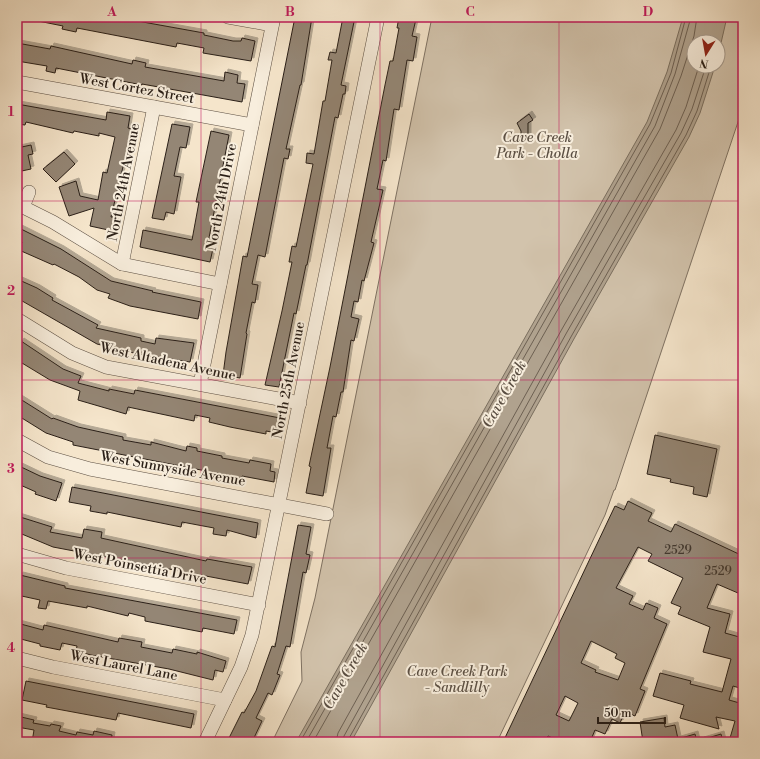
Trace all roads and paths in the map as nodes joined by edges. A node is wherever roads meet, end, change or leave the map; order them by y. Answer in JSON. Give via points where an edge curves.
{"nodes":[{"id":1,"x":228,"y":17,"type":"edge"},
{"id":2,"x":378,"y":17,"type":"edge"},
{"id":3,"x":273,"y":21,"type":"edge"},
{"id":4,"x":17,"y":82,"type":"edge"},
{"id":5,"x":154,"y":107,"type":"junction"},
{"id":6,"x":252,"y":125,"type":"junction"},
{"id":7,"x":29,"y":192,"type":"dead end"},
{"id":8,"x":20,"y":206,"type":"edge"},
{"id":9,"x":122,"y":264,"type":"junction"},
{"id":10,"x":220,"y":284,"type":"junction"},
{"id":11,"x":17,"y":319,"type":"edge"},
{"id":12,"x":200,"y":384,"type":"junction"},
{"id":13,"x":300,"y":403,"type":"junction"},
{"id":14,"x":17,"y":440,"type":"edge"},
{"id":15,"x":279,"y":504,"type":"junction"},
{"id":16,"x":327,"y":514,"type":"dead end"},
{"id":17,"x":17,"y":554,"type":"edge"},
{"id":18,"x":259,"y":605,"type":"junction"},
{"id":19,"x":17,"y":658,"type":"edge"},
{"id":20,"x":225,"y":700,"type":"junction"},
{"id":21,"x":205,"y":742,"type":"edge"}],
"edges":[{"from":1,"to":3,"type":"street"},
{"from":2,"to":13,"type":"street","name":"North 25th Avenue"},
{"from":3,"to":6,"type":"street","name":"North 24th Drive"},
{"from":4,"to":5,"type":"street","name":"West Cortez Street"},
{"from":5,"to":6,"type":"street","name":"West Cortez Street"},
{"from":5,"to":9,"type":"street","name":"North 24th Avenue"},
{"from":6,"to":10,"type":"street","name":"North 24th Drive"},
{"from":7,"to":8,"type":"street"},
{"from":8,"to":9,"type":"street","via":[[53,222]]},
{"from":9,"to":10,"type":"street"},
{"from":10,"to":12,"type":"street","name":"North 24th Drive"},
{"from":11,"to":12,"type":"street","name":"West Altadena Avenue","via":[[72,353],[106,367]]},
{"from":12,"to":13,"type":"street","name":"West Altadena Avenue"},
{"from":13,"to":15,"type":"street","name":"North 25th Avenue"},
{"from":14,"to":15,"type":"street","name":"West Sunnyside Avenue","via":[[48,457],[69,464]]},
{"from":15,"to":16,"type":"street","name":"West Sunnyside Avenue"},
{"from":15,"to":18,"type":"street","name":"North 25th Avenue"},
{"from":17,"to":18,"type":"street","name":"West Poinsettia Drive","via":[[66,568]]},
{"from":18,"to":20,"type":"street","name":"North 25th Avenue","via":[[247,654]]},
{"from":19,"to":20,"type":"street","name":"West Laurel Lane"},
{"from":20,"to":21,"type":"street","name":"North 25th Avenue"}]}
